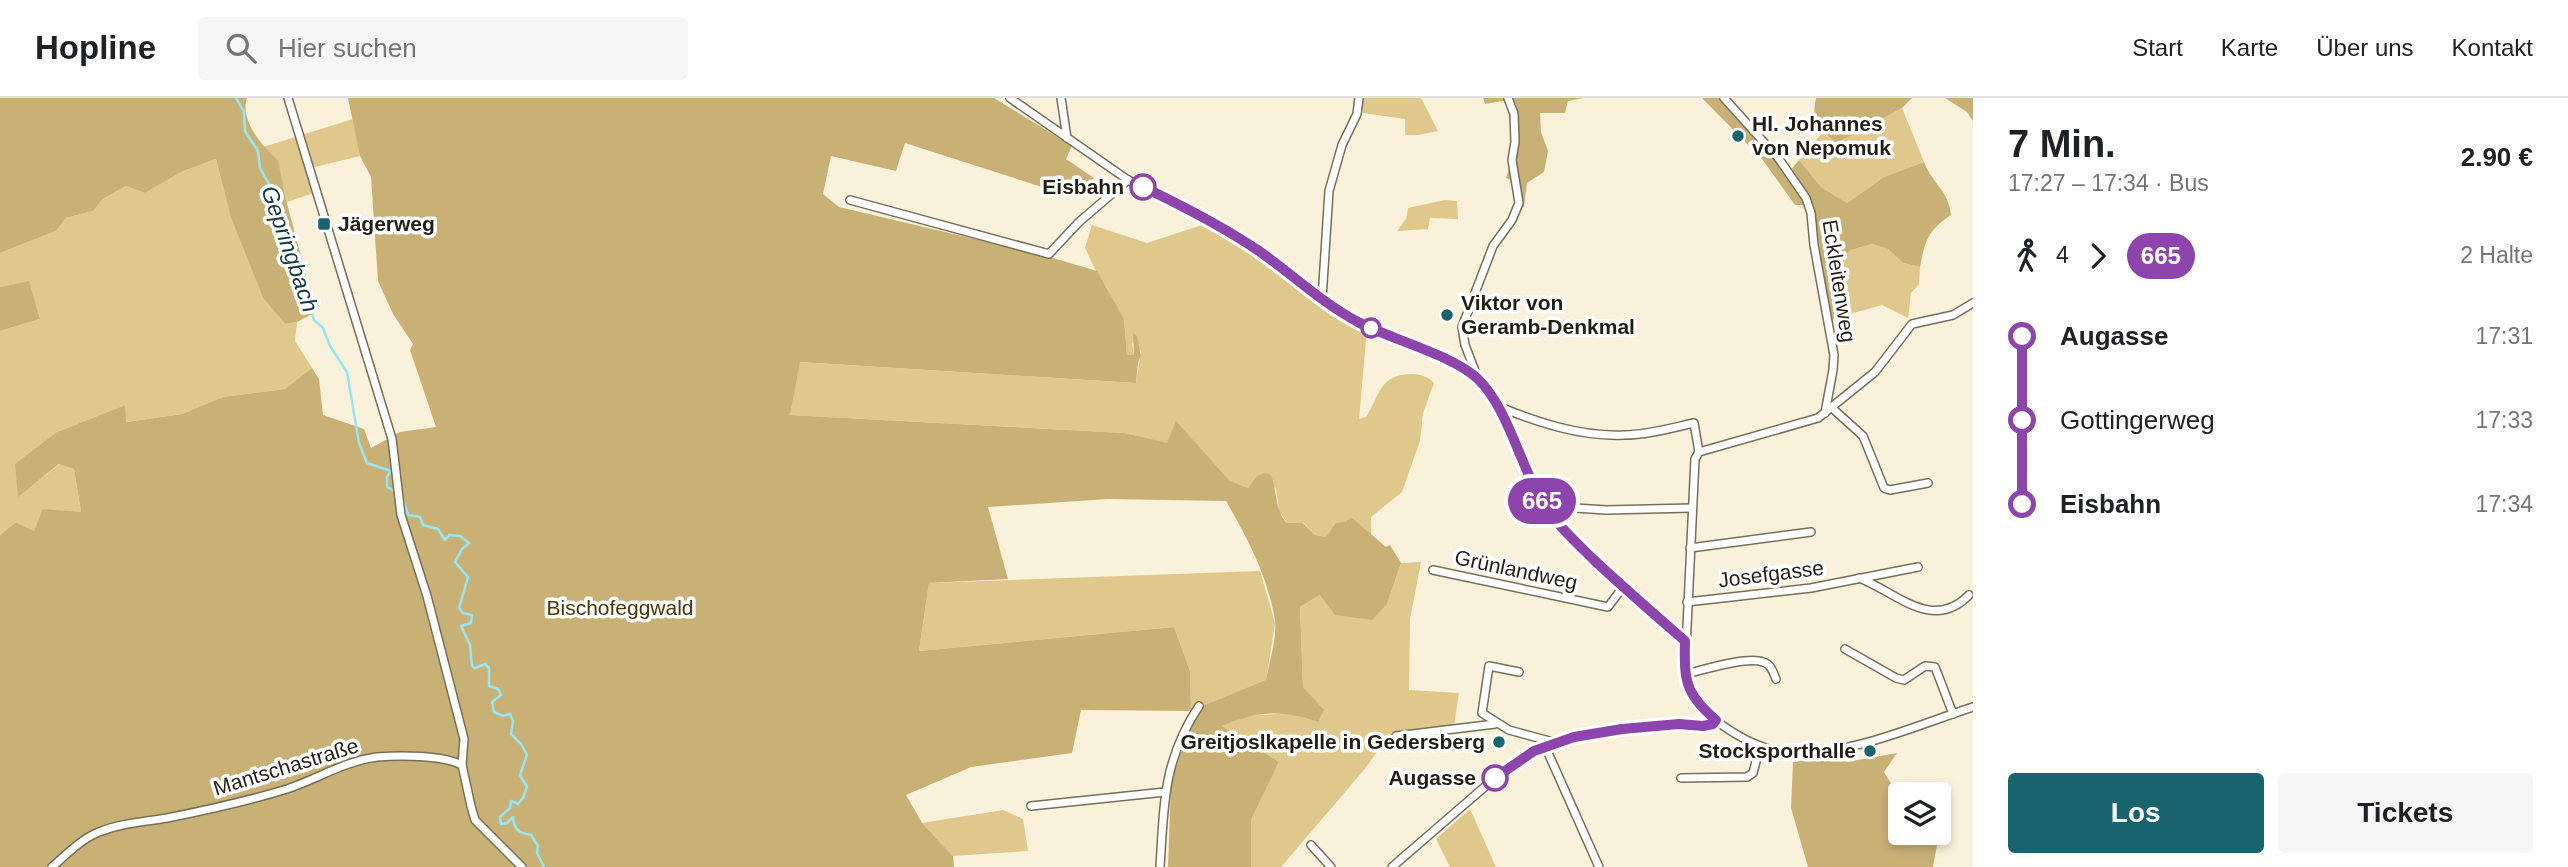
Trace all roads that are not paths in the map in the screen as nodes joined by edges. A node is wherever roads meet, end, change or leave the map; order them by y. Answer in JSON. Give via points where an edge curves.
{"nodes":[{"id":1,"x":288,"y":98,"type":"edge"},
{"id":2,"x":1010,"y":98,"type":"edge"},
{"id":3,"x":1061,"y":98,"type":"edge"},
{"id":4,"x":1359,"y":98,"type":"edge"},
{"id":5,"x":1508,"y":98,"type":"edge"},
{"id":6,"x":1724,"y":98,"type":"edge"},
{"id":7,"x":1067,"y":138,"type":"junction"},
{"id":8,"x":1128,"y":180,"type":"junction"},
{"id":9,"x":850,"y":200,"type":"dead end"},
{"id":10,"x":1322,"y":299,"type":"junction"},
{"id":11,"x":1973,"y":303,"type":"edge"},
{"id":12,"x":1479,"y":380,"type":"junction"},
{"id":13,"x":1497,"y":407,"type":"junction"},
{"id":14,"x":1832,"y":408,"type":"junction"},
{"id":15,"x":1825,"y":414,"type":"junction"},
{"id":16,"x":1699,"y":453,"type":"junction"},
{"id":17,"x":1928,"y":483,"type":"dead end"},
{"id":18,"x":1545,"y":506,"type":"junction"},
{"id":19,"x":1692,"y":508,"type":"junction"},
{"id":20,"x":1811,"y":532,"type":"dead end"},
{"id":21,"x":1690,"y":548,"type":"junction"},
{"id":22,"x":1918,"y":567,"type":"dead end"},
{"id":23,"x":1433,"y":570,"type":"dead end"},
{"id":24,"x":1858,"y":578,"type":"junction"},
{"id":25,"x":1623,"y":587,"type":"junction"},
{"id":26,"x":1969,"y":595,"type":"dead end"},
{"id":27,"x":1687,"y":602,"type":"junction"},
{"id":28,"x":1685,"y":641,"type":"junction"},
{"id":29,"x":1845,"y":649,"type":"dead end"},
{"id":30,"x":1519,"y":672,"type":"dead end"},
{"id":31,"x":1685,"y":674,"type":"junction"},
{"id":32,"x":1776,"y":679,"type":"dead end"},
{"id":33,"x":1199,"y":706,"type":"dead end"},
{"id":34,"x":1973,"y":708,"type":"edge"},
{"id":35,"x":1953,"y":714,"type":"junction"},
{"id":36,"x":1716,"y":720,"type":"junction"},
{"id":37,"x":1496,"y":724,"type":"junction"},
{"id":38,"x":1396,"y":736,"type":"dead end"},
{"id":39,"x":1554,"y":742,"type":"junction"},
{"id":40,"x":1545,"y":746,"type":"junction"},
{"id":41,"x":1760,"y":746,"type":"junction"},
{"id":42,"x":462,"y":765,"type":"junction"},
{"id":43,"x":1681,"y":778,"type":"dead end"},
{"id":44,"x":1165,"y":792,"type":"junction"},
{"id":45,"x":1031,"y":806,"type":"dead end"},
{"id":46,"x":1311,"y":845,"type":"dead end"},
{"id":47,"x":52,"y":867,"type":"edge"},
{"id":48,"x":522,"y":867,"type":"edge"},
{"id":49,"x":1160,"y":867,"type":"edge"},
{"id":50,"x":1331,"y":867,"type":"edge"},
{"id":51,"x":1392,"y":867,"type":"edge"},
{"id":52,"x":1600,"y":867,"type":"edge"}],
"edges":[{"from":1,"to":42,"type":"street","via":[[392,439],[401,515],[464,739]]},
{"from":2,"to":7,"type":"street"},
{"from":3,"to":7,"type":"street"},
{"from":4,"to":10,"type":"street","via":[[1330,185]]},
{"from":5,"to":12,"type":"street","via":[[1514,114],[1512,160],[1519,203],[1493,246],[1462,327]]},
{"from":6,"to":15,"type":"street","name":"Eckleitenweg","via":[[1779,159],[1811,213],[1833,355]]},
{"from":7,"to":8,"type":"street"},
{"from":8,"to":9,"type":"street","via":[[1049,254]]},
{"from":8,"to":10,"type":"street","via":[[1237,236]]},
{"from":10,"to":12,"type":"street"},
{"from":11,"to":14,"type":"street","via":[[1953,315],[1912,324],[1875,372]]},
{"from":12,"to":13,"type":"street"},
{"from":13,"to":16,"type":"street","via":[[1554,426],[1609,435],[1694,423]]},
{"from":13,"to":18,"type":"street"},
{"from":14,"to":15,"type":"street"},
{"from":14,"to":17,"type":"street","via":[[1863,436],[1884,488]]},
{"from":15,"to":16,"type":"street"},
{"from":16,"to":19,"type":"street"},
{"from":18,"to":19,"type":"street"},
{"from":18,"to":25,"type":"street","via":[[1565,532]]},
{"from":19,"to":21,"type":"street"},
{"from":20,"to":21,"type":"street"},
{"from":21,"to":27,"type":"street"},
{"from":22,"to":24,"type":"street","name":"Josefgasse"},
{"from":23,"to":25,"type":"street","name":"Grünlandweg","via":[[1608,607]]},
{"from":24,"to":26,"type":"street","via":[[1922,609],[1954,607]]},
{"from":24,"to":27,"type":"street","name":"Josefgasse"},
{"from":25,"to":28,"type":"street"},
{"from":27,"to":28,"type":"street"},
{"from":28,"to":31,"type":"street"},
{"from":29,"to":35,"type":"street","via":[[1904,680],[1925,666],[1935,667]]},
{"from":30,"to":37,"type":"street","via":[[1489,666],[1482,713]]},
{"from":31,"to":32,"type":"street","via":[[1761,661]]},
{"from":31,"to":36,"type":"street","via":[[1691,695]]},
{"from":33,"to":44,"type":"street","via":[[1174,755]]},
{"from":34,"to":35,"type":"street"},
{"from":35,"to":41,"type":"street","via":[[1839,749],[1792,753]]},
{"from":36,"to":39,"type":"street","via":[[1703,726],[1599,731]]},
{"from":36,"to":41,"type":"street"},
{"from":37,"to":38,"type":"street"},
{"from":37,"to":39,"type":"street"},
{"from":39,"to":40,"type":"street"},
{"from":40,"to":51,"type":"street","via":[[1495,778]]},
{"from":40,"to":52,"type":"street"},
{"from":41,"to":43,"type":"street","via":[[1753,773],[1747,777]]},
{"from":42,"to":47,"type":"street","name":"Mantschastraße","via":[[430,758],[363,759],[289,789],[108,829],[88,838]]},
{"from":42,"to":48,"type":"street","via":[[475,820]]},
{"from":44,"to":45,"type":"street"},
{"from":44,"to":49,"type":"street"},
{"from":46,"to":50,"type":"street"}]}
